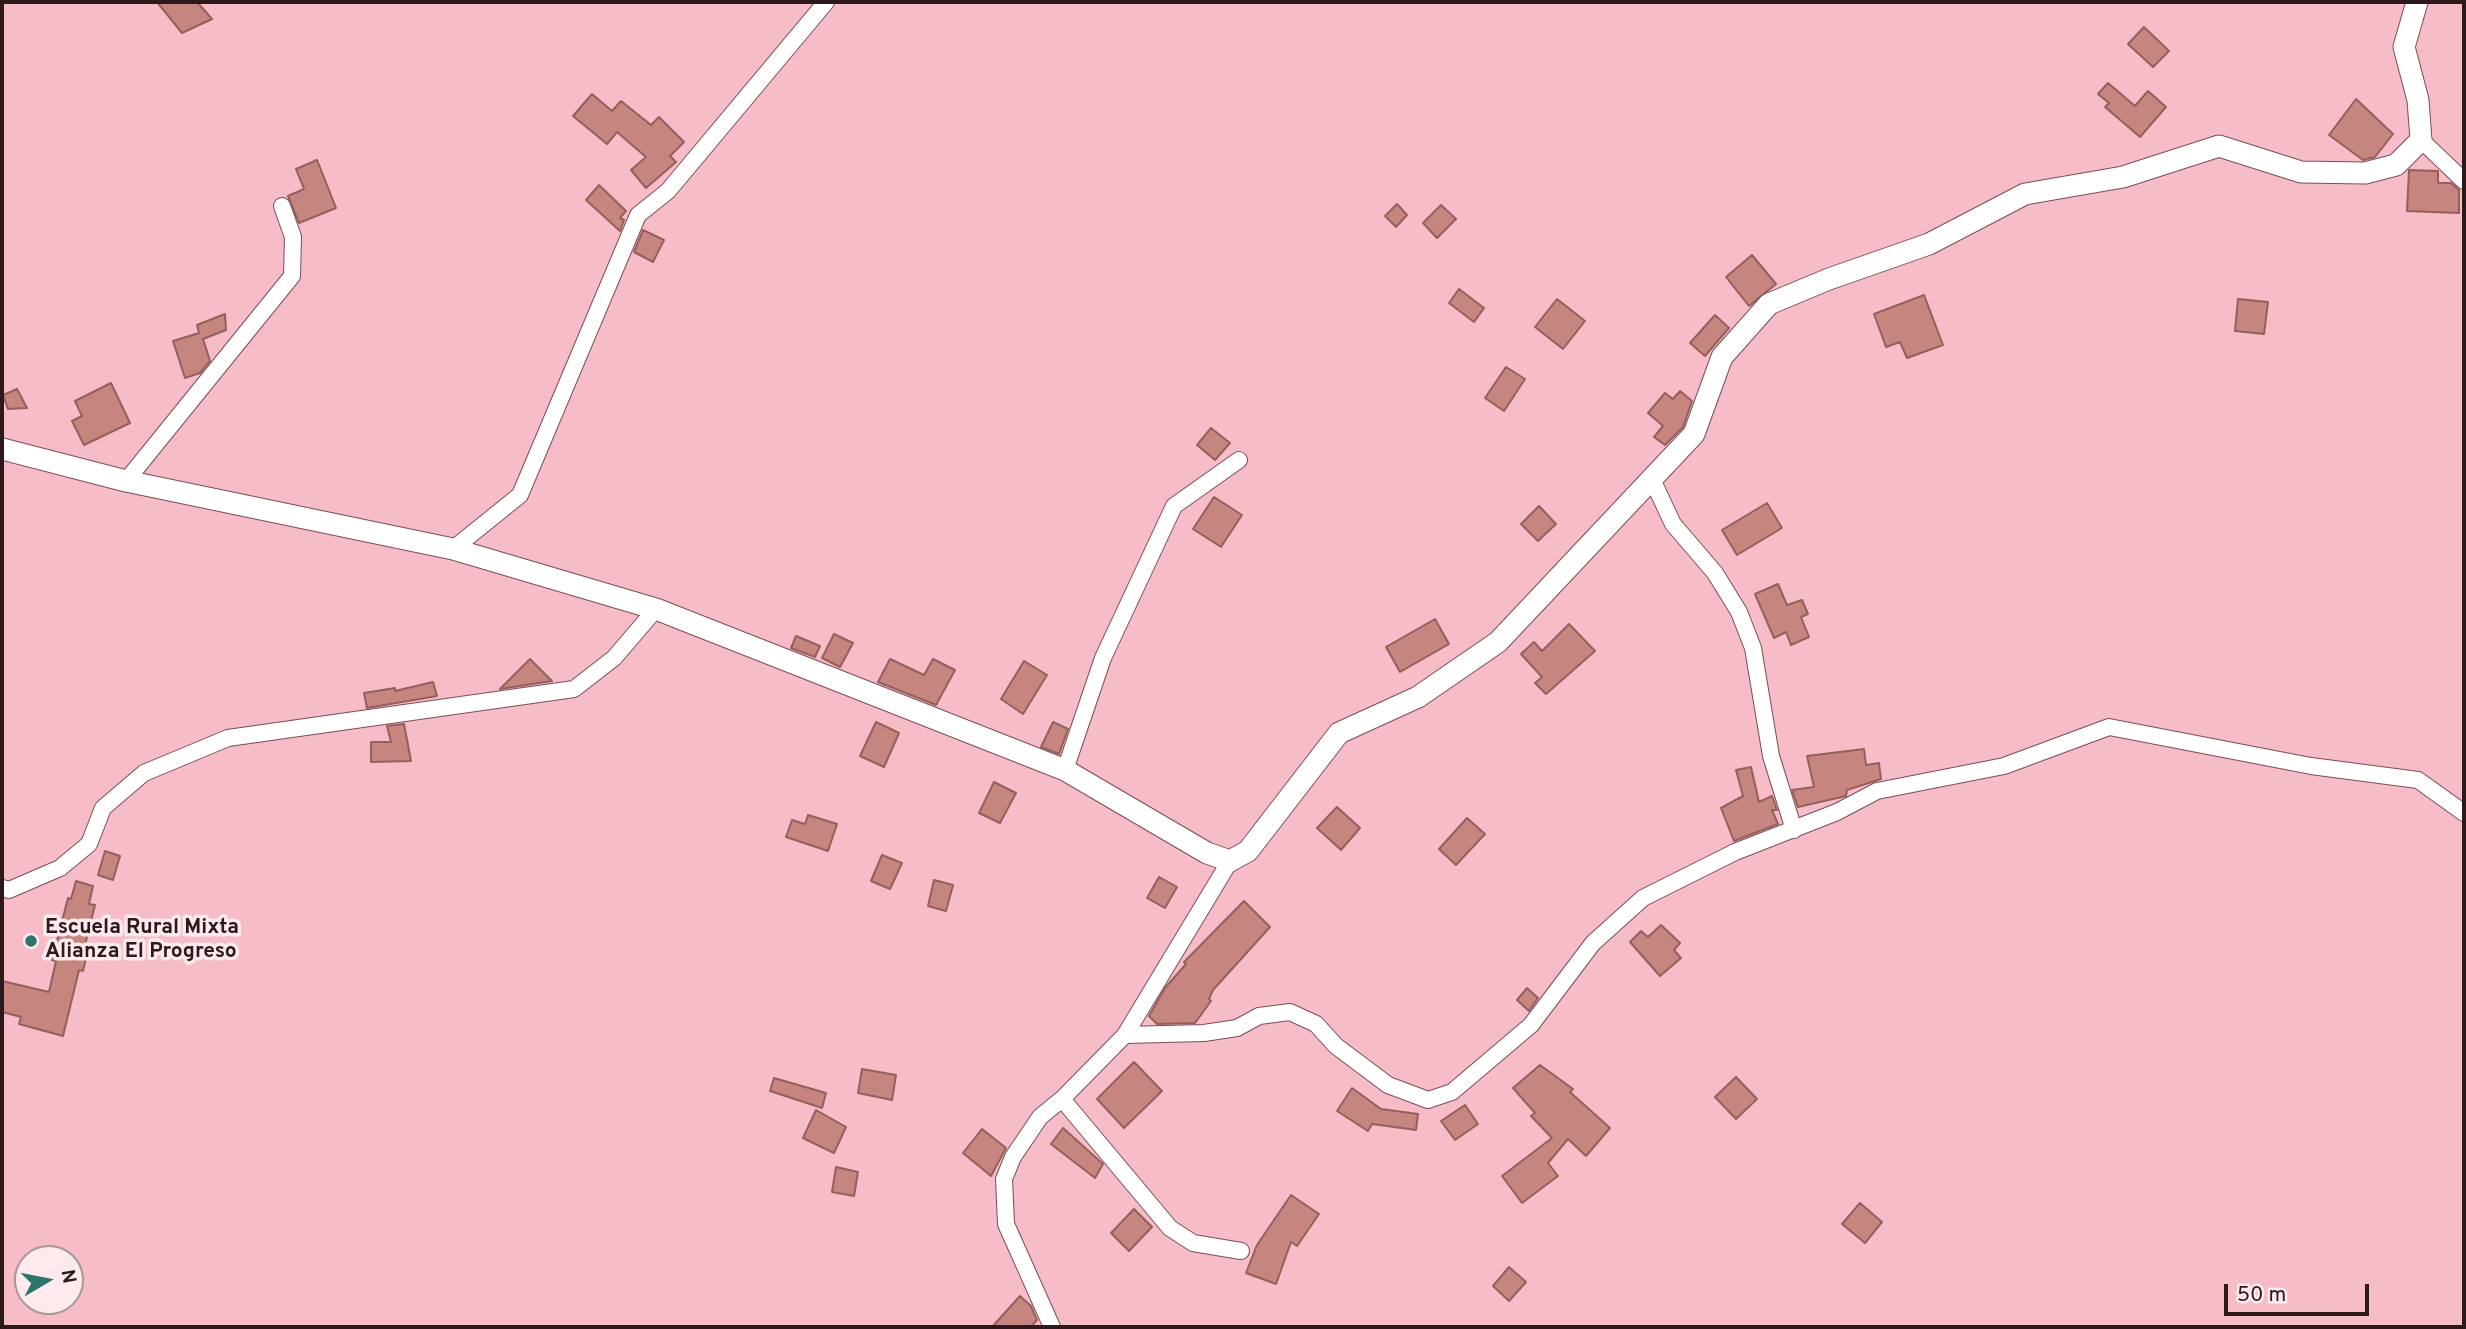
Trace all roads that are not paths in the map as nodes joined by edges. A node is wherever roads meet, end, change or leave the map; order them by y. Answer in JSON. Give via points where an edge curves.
{"nodes":[{"id":1,"x":826,"y":2,"type":"edge"},
{"id":2,"x":2417,"y":2,"type":"edge"},
{"id":3,"x":2421,"y":139,"type":"junction"},
{"id":4,"x":2464,"y":181,"type":"edge"},
{"id":5,"x":282,"y":206,"type":"dead end"},
{"id":6,"x":2,"y":449,"type":"edge"},
{"id":7,"x":1239,"y":460,"type":"dead end"},
{"id":8,"x":1651,"y":477,"type":"junction"},
{"id":9,"x":126,"y":481,"type":"junction"},
{"id":10,"x":453,"y":549,"type":"junction"},
{"id":11,"x":656,"y":609,"type":"junction"},
{"id":12,"x":1065,"y":769,"type":"junction"},
{"id":13,"x":2464,"y":813,"type":"edge"},
{"id":14,"x":1794,"y":830,"type":"junction"},
{"id":15,"x":1230,"y":860,"type":"junction"},
{"id":16,"x":2,"y":888,"type":"edge"},
{"id":17,"x":1125,"y":1035,"type":"junction"},
{"id":18,"x":1062,"y":1099,"type":"junction"},
{"id":19,"x":1241,"y":1251,"type":"dead end"},
{"id":20,"x":1052,"y":1327,"type":"edge"}],
"edges":[{"from":1,"to":10,"type":"street","via":[[668,191],[638,215],[520,495]]},
{"from":2,"to":3,"type":"street","via":[[2404,47],[2418,100]]},
{"from":3,"to":4,"type":"street"},
{"from":3,"to":8,"type":"street","via":[[2396,165],[2365,173],[2301,172],[2219,146],[2123,177],[2025,194],[1929,244],[1769,304],[1722,357],[1694,434]]},
{"from":5,"to":9,"type":"street","via":[[293,237],[292,276]]},
{"from":6,"to":9,"type":"street"},
{"from":7,"to":12,"type":"street","via":[[1174,506],[1103,659]]},
{"from":8,"to":14,"type":"street","via":[[1673,524],[1715,572],[1739,611],[1753,648],[1771,756]]},
{"from":8,"to":15,"type":"street","via":[[1498,642],[1418,697],[1339,733],[1248,851]]},
{"from":9,"to":10,"type":"street"},
{"from":10,"to":11,"type":"street"},
{"from":11,"to":12,"type":"street"},
{"from":11,"to":16,"type":"street","via":[[614,658],[574,689],[228,738],[144,773],[103,808],[89,844],[60,868],[9,890]]},
{"from":12,"to":15,"type":"street","via":[[1208,853]]},
{"from":13,"to":14,"type":"street","via":[[2418,780],[2311,766],[2109,727],[2004,766],[1877,791]]},
{"from":14,"to":17,"type":"street","via":[[1735,852],[1643,898],[1593,943],[1531,1025],[1452,1092],[1428,1100],[1388,1085],[1336,1046],[1317,1024],[1290,1012],[1204,1033]]},
{"from":15,"to":17,"type":"street"},
{"from":17,"to":18,"type":"street"},
{"from":18,"to":19,"type":"street","via":[[1170,1228],[1193,1243]]},
{"from":18,"to":20,"type":"street","via":[[1040,1117],[1013,1157],[1003,1197],[1006,1224]]}]}
